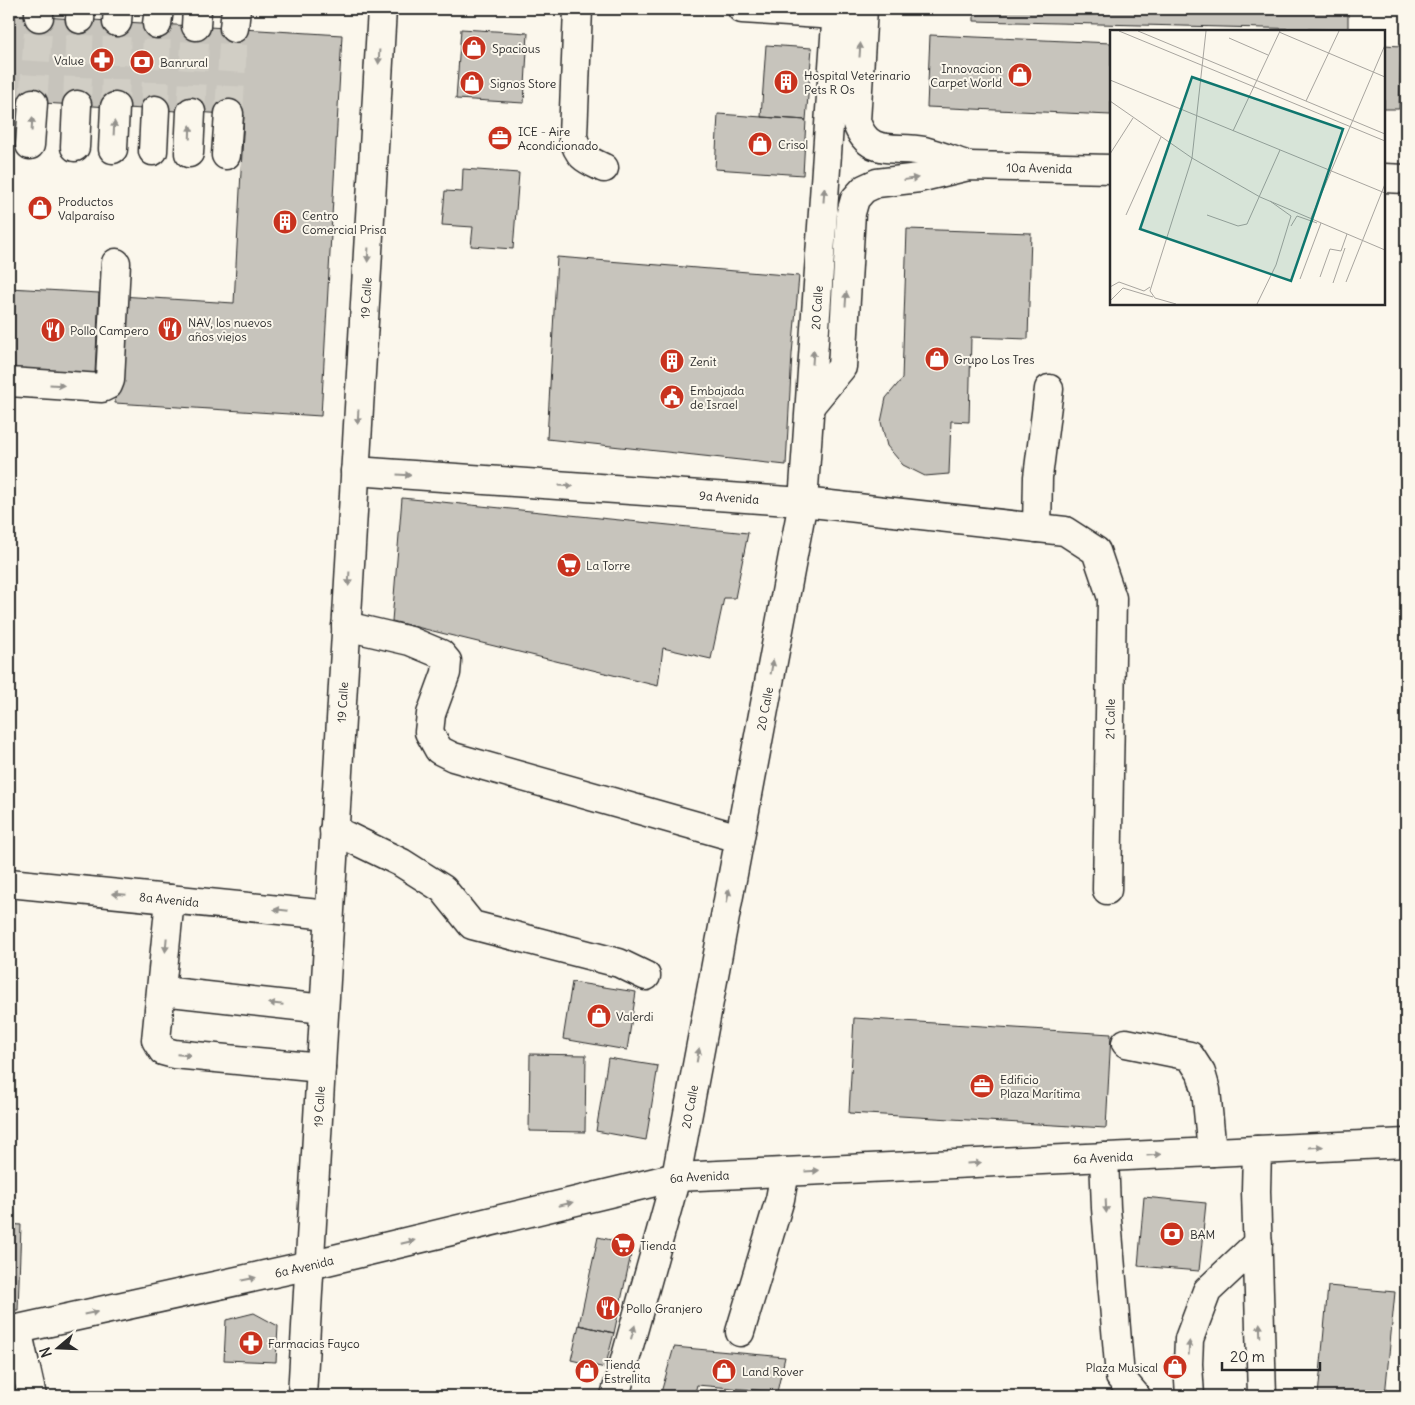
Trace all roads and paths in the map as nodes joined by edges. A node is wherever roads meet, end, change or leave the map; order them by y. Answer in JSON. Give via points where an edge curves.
{"nodes":[{"id":1,"x":382,"y":9,"type":"edge"},
{"id":2,"x":578,"y":9,"type":"edge"},
{"id":3,"x":742,"y":9,"type":"edge"},
{"id":4,"x":862,"y":9,"type":"edge"},
{"id":5,"x":836,"y":12,"type":"edge"},
{"id":6,"x":33,"y":102,"type":"tunnel mouth"},
{"id":7,"x":77,"y":105,"type":"tunnel mouth"},
{"id":8,"x":115,"y":107,"type":"tunnel mouth"},
{"id":9,"x":155,"y":110,"type":"tunnel mouth"},
{"id":10,"x":191,"y":112,"type":"tunnel mouth"},
{"id":11,"x":229,"y":114,"type":"tunnel mouth"},
{"id":12,"x":30,"y":145,"type":"dead end"},
{"id":13,"x":75,"y":147,"type":"dead end"},
{"id":14,"x":113,"y":149,"type":"dead end"},
{"id":15,"x":153,"y":151,"type":"dead end"},
{"id":16,"x":189,"y":153,"type":"dead end"},
{"id":17,"x":226,"y":154,"type":"dead end"},
{"id":18,"x":969,"y":166,"type":"junction"},
{"id":19,"x":604,"y":168,"type":"dead end"},
{"id":20,"x":1110,"y":169,"type":"edge"},
{"id":21,"x":1385,"y":178,"type":"edge"},
{"id":22,"x":1406,"y":179,"type":"edge"},
{"id":23,"x":116,"y":263,"type":"dead end"},
{"id":24,"x":9,"y":382,"type":"edge"},
{"id":25,"x":1049,"y":389,"type":"dead end"},
{"id":26,"x":810,"y":406,"type":"junction"},
{"id":27,"x":355,"y":471,"type":"junction"},
{"id":28,"x":803,"y":502,"type":"junction"},
{"id":29,"x":1037,"y":528,"type":"junction"},
{"id":30,"x":1096,"y":551,"type":"joint"},
{"id":31,"x":346,"y":626,"type":"junction"},
{"id":32,"x":334,"y":830,"type":"junction"},
{"id":33,"x":738,"y":838,"type":"junction"},
{"id":34,"x":9,"y":884,"type":"edge"},
{"id":35,"x":1107,"y":890,"type":"dead end"},
{"id":36,"x":170,"y":899,"type":"junction"},
{"id":37,"x":329,"y":915,"type":"junction"},
{"id":38,"x":646,"y":976,"type":"dead end"},
{"id":39,"x":162,"y":991,"type":"junction"},
{"id":40,"x":324,"y":1009,"type":"junction"},
{"id":41,"x":1126,"y":1043,"type":"dead end"},
{"id":42,"x":321,"y":1068,"type":"junction"},
{"id":43,"x":1406,"y":1143,"type":"edge"},
{"id":44,"x":1257,"y":1150,"type":"junction"},
{"id":45,"x":1212,"y":1152,"type":"junction"},
{"id":46,"x":1104,"y":1157,"type":"junction"},
{"id":47,"x":786,"y":1172,"type":"junction"},
{"id":48,"x":676,"y":1178,"type":"junction"},
{"id":49,"x":1258,"y":1243,"type":"junction"},
{"id":50,"x":310,"y":1265,"type":"junction"},
{"id":51,"x":13,"y":1330,"type":"edge"},
{"id":52,"x":740,"y":1332,"type":"dead end"},
{"id":53,"x":32,"y":1396,"type":"edge"},
{"id":54,"x":302,"y":1396,"type":"edge"},
{"id":55,"x":615,"y":1396,"type":"edge"},
{"id":56,"x":1136,"y":1396,"type":"edge"},
{"id":57,"x":1190,"y":1396,"type":"edge"},
{"id":58,"x":1262,"y":1396,"type":"edge"}],
"edges":[{"from":1,"to":27,"type":"street","name":"19 Calle","one_way":true},
{"from":2,"to":19,"type":"street","via":[[573,136],[576,148],[585,159]]},
{"from":3,"to":5,"type":"street"},
{"from":18,"to":4,"type":"street","name":"10a Avenida","one_way":true,"via":[[924,151],[881,148],[864,139],[856,121]]},
{"from":26,"to":5,"type":"street","name":"20 Calle","one_way":true},
{"from":12,"to":6,"type":"street","one_way":true},
{"from":7,"to":13,"type":"street"},
{"from":14,"to":8,"type":"street","one_way":true},
{"from":9,"to":15,"type":"street"},
{"from":16,"to":10,"type":"street","one_way":true},
{"from":11,"to":17,"type":"street"},
{"from":18,"to":20,"type":"street","name":"10a Avenida"},
{"from":26,"to":18,"type":"street","name":"10a Avenida","one_way":true,"via":[[842,367],[851,213],[855,199],[864,189],[877,183],[919,178]]},
{"from":21,"to":22,"type":"street"},
{"from":24,"to":23,"type":"street","one_way":true,"via":[[102,388],[108,385]]},
{"from":25,"to":29,"type":"street","via":[[1038,477]]},
{"from":26,"to":28,"type":"street","name":"20 Calle"},
{"from":27,"to":28,"type":"street","name":"9a Avenida","one_way":true},
{"from":27,"to":31,"type":"street","name":"19 Calle","one_way":true},
{"from":28,"to":29,"type":"street","name":"9a Avenida"},
{"from":33,"to":28,"type":"street","name":"20 Calle","one_way":true},
{"from":29,"to":30,"type":"street","name":"9a Avenida","via":[[1065,532]]},
{"from":30,"to":35,"type":"street","name":"21 Calle","via":[[1112,598]]},
{"from":31,"to":32,"type":"street","name":"19 Calle"},
{"from":31,"to":33,"type":"street","via":[[410,641],[445,657],[446,673],[431,714],[429,732],[439,750],[453,757]]},
{"from":32,"to":37,"type":"street","name":"19 Calle"},
{"from":32,"to":38,"type":"street","via":[[402,863],[443,889],[472,925],[619,963]]},
{"from":48,"to":33,"type":"street","name":"20 Calle","one_way":true},
{"from":36,"to":34,"type":"street","name":"8a Avenida","one_way":true},
{"from":37,"to":36,"type":"street","name":"8a Avenida","one_way":true},
{"from":36,"to":39,"type":"street","one_way":true},
{"from":37,"to":40,"type":"street","name":"19 Calle"},
{"from":40,"to":39,"type":"street","one_way":true},
{"from":39,"to":42,"type":"street","one_way":true,"via":[[156,1040],[163,1051]]},
{"from":40,"to":42,"type":"street","name":"19 Calle"},
{"from":41,"to":45,"type":"street","via":[[1190,1056],[1201,1073],[1206,1090]]},
{"from":42,"to":50,"type":"street","name":"19 Calle"},
{"from":44,"to":43,"type":"street","name":"6a Avenida","one_way":true},
{"from":44,"to":45,"type":"street","name":"6a Avenida"},
{"from":44,"to":49,"type":"street"},
{"from":46,"to":45,"type":"street","name":"6a Avenida","one_way":true},
{"from":47,"to":46,"type":"street","name":"6a Avenida","one_way":true},
{"from":46,"to":56,"type":"street","one_way":true,"via":[[1120,1377]]},
{"from":47,"to":48,"type":"street","name":"6a Avenida"},
{"from":47,"to":52,"type":"street"},
{"from":50,"to":48,"type":"street","name":"6a Avenida","one_way":true},
{"from":55,"to":48,"type":"street","name":"20 Calle","one_way":true},
{"from":57,"to":49,"type":"street","one_way":true,"via":[[1189,1339],[1207,1291]]},
{"from":58,"to":49,"type":"street","one_way":true},
{"from":51,"to":50,"type":"street","name":"6a Avenida","one_way":true},
{"from":50,"to":54,"type":"street","name":"19 Calle"},
{"from":51,"to":53,"type":"street"}]}
